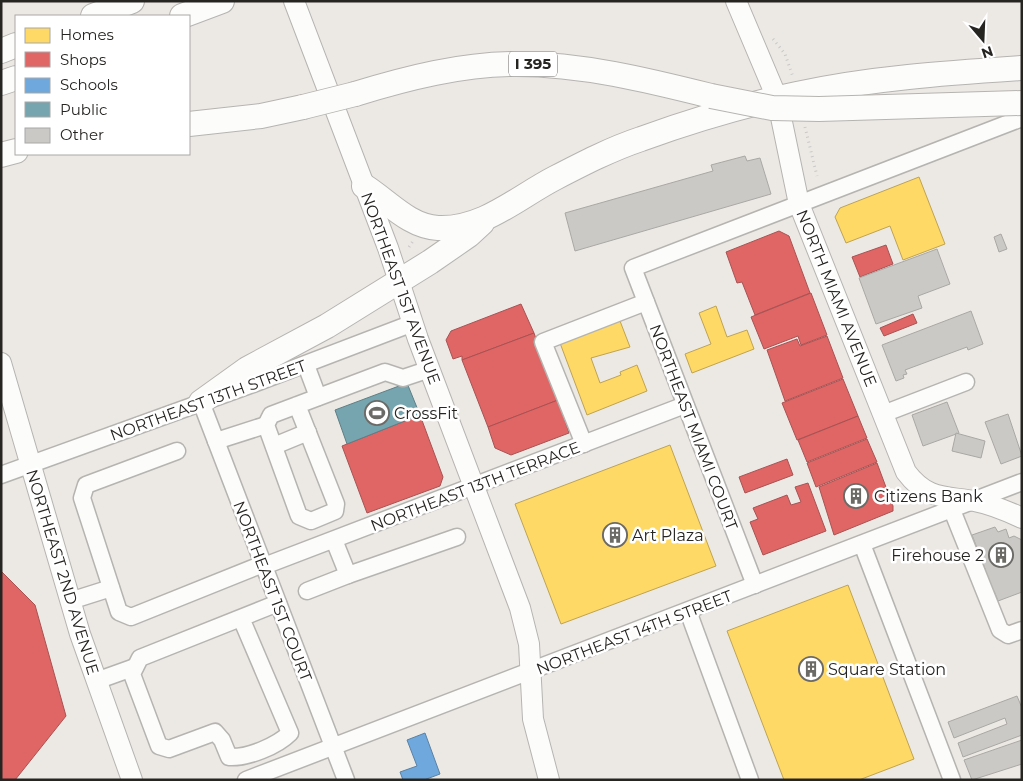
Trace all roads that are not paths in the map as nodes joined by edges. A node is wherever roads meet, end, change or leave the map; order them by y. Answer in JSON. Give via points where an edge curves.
{"nodes":[{"id":1,"x":132,"y":1,"type":"edge"},
{"id":2,"x":222,"y":1,"type":"edge"},
{"id":3,"x":294,"y":1,"type":"edge"},
{"id":4,"x":736,"y":1,"type":"edge"},
{"id":5,"x":96,"y":15,"type":"edge"},
{"id":6,"x":185,"y":15,"type":"edge"},
{"id":7,"x":1022,"y":68,"type":"edge"},
{"id":8,"x":15,"y":78,"type":"edge"},
{"id":9,"x":1,"y":83,"type":"edge"},
{"id":10,"x":777,"y":98,"type":"junction"},
{"id":11,"x":1022,"y":103,"type":"edge"},
{"id":12,"x":1022,"y":118,"type":"edge"},
{"id":13,"x":190,"y":124,"type":"edge"},
{"id":14,"x":15,"y":151,"type":"edge"},
{"id":15,"x":1,"y":155,"type":"edge"},
{"id":16,"x":364,"y":186,"type":"junction"},
{"id":17,"x":799,"y":204,"type":"junction"},
{"id":18,"x":487,"y":218,"type":"junction"},
{"id":19,"x":399,"y":281,"type":"junction"},
{"id":20,"x":646,"y":302,"type":"junction"},
{"id":21,"x":413,"y":323,"type":"junction"},
{"id":22,"x":1,"y":363,"type":"edge"},
{"id":23,"x":306,"y":365,"type":"junction"},
{"id":24,"x":430,"y":368,"type":"junction"},
{"id":25,"x":966,"y":382,"type":"dead end"},
{"id":26,"x":318,"y":397,"type":"junction"},
{"id":27,"x":201,"y":402,"type":"junction"},
{"id":28,"x":297,"y":405,"type":"junction"},
{"id":29,"x":685,"y":405,"type":"junction"},
{"id":30,"x":883,"y":414,"type":"junction"},
{"id":31,"x":266,"y":425,"type":"junction"},
{"id":32,"x":308,"y":432,"type":"junction"},
{"id":33,"x":216,"y":441,"type":"junction"},
{"id":34,"x":584,"y":444,"type":"junction"},
{"id":35,"x":274,"y":446,"type":"junction"},
{"id":36,"x":177,"y":451,"type":"dead end"},
{"id":37,"x":30,"y":465,"type":"junction"},
{"id":38,"x":1,"y":475,"type":"edge"},
{"id":39,"x":1022,"y":482,"type":"edge"},
{"id":40,"x":476,"y":487,"type":"junction"},
{"id":41,"x":974,"y":501,"type":"junction"},
{"id":42,"x":952,"y":510,"type":"junction"},
{"id":43,"x":335,"y":511,"type":"junction"},
{"id":44,"x":1022,"y":518,"type":"edge"},
{"id":45,"x":457,"y":537,"type":"dead end"},
{"id":46,"x":339,"y":538,"type":"junction"},
{"id":47,"x":862,"y":544,"type":"junction"},
{"id":48,"x":264,"y":565,"type":"junction"},
{"id":49,"x":348,"y":575,"type":"junction"},
{"id":50,"x":755,"y":585,"type":"junction"},
{"id":51,"x":111,"y":588,"type":"junction"},
{"id":52,"x":308,"y":591,"type":"dead end"},
{"id":53,"x":70,"y":601,"type":"junction"},
{"id":54,"x":278,"y":603,"type":"junction"},
{"id":55,"x":688,"y":611,"type":"junction"},
{"id":56,"x":241,"y":618,"type":"junction"},
{"id":57,"x":1022,"y":630,"type":"edge"},
{"id":58,"x":135,"y":667,"type":"junction"},
{"id":59,"x":530,"y":672,"type":"junction"},
{"id":60,"x":96,"y":681,"type":"junction"},
{"id":61,"x":333,"y":746,"type":"junction"},
{"id":62,"x":132,"y":780,"type":"edge"},
{"id":63,"x":246,"y":780,"type":"edge"},
{"id":64,"x":346,"y":780,"type":"edge"},
{"id":65,"x":550,"y":780,"type":"edge"},
{"id":66,"x":750,"y":780,"type":"edge"},
{"id":67,"x":952,"y":780,"type":"edge"}],
"edges":[{"from":1,"to":5,"type":"highway"},
{"from":2,"to":6,"type":"highway"},
{"from":3,"to":16,"type":"main road","name":"NORTHEAST 1ST AVENUE"},
{"from":4,"to":10,"type":"main road","name":"NORTH MIAMI AVENUE"},
{"from":7,"to":10,"type":"highway","via":[[904,77]]},
{"from":8,"to":9,"type":"highway"},
{"from":10,"to":17,"type":"main road","name":"NORTH MIAMI AVENUE"},
{"from":10,"to":18,"type":"highway","via":[[639,139],[553,179]]},
{"from":11,"to":13,"type":"highway","number":"I 395","bridge":true,"via":[[772,108],[630,76],[546,64],[515,64],[486,65],[420,76],[261,116]]},
{"from":12,"to":17,"type":"street"},
{"from":14,"to":15,"type":"highway"},
{"from":16,"to":18,"type":"highway","via":[[407,218],[423,225],[438,228]]},
{"from":16,"to":19,"type":"main road","name":"NORTHEAST 1ST AVENUE"},
{"from":17,"to":20,"type":"street","name":"NORTHEAST MIAMI COURT","via":[[633,268]]},
{"from":17,"to":30,"type":"main road","name":"NORTH MIAMI AVENUE"},
{"from":18,"to":19,"type":"highway","via":[[469,235]]},
{"from":19,"to":21,"type":"main road","name":"NORTHEAST 1ST AVENUE"},
{"from":19,"to":27,"type":"highway","via":[[327,326],[247,369]]},
{"from":20,"to":29,"type":"street","name":"NORTHEAST MIAMI COURT"},
{"from":20,"to":34,"type":"street","via":[[543,342]]},
{"from":21,"to":23,"type":"street","name":"NORTHEAST 13TH STREET"},
{"from":21,"to":24,"type":"main road","name":"NORTHEAST 1ST AVENUE"},
{"from":22,"to":37,"type":"main road","name":"NORTHEAST 2ND AVENUE"},
{"from":23,"to":26,"type":"street"},
{"from":23,"to":27,"type":"street","name":"NORTHEAST 13TH STREET"},
{"from":24,"to":26,"type":"street","via":[[403,378],[385,372]]},
{"from":24,"to":40,"type":"main road","name":"NORTHEAST 1ST AVENUE"},
{"from":25,"to":30,"type":"street"},
{"from":26,"to":28,"type":"street"},
{"from":27,"to":33,"type":"street","name":"NORTHEAST 1ST COURT"},
{"from":27,"to":37,"type":"street","name":"NORTHEAST 13TH STREET"},
{"from":28,"to":31,"type":"street","via":[[271,415]]},
{"from":28,"to":32,"type":"street"},
{"from":29,"to":34,"type":"street","name":"NORTHEAST 13TH TERRACE"},
{"from":29,"to":50,"type":"street","name":"NORTHEAST MIAMI COURT"},
{"from":30,"to":41,"type":"main road","name":"NORTH MIAMI AVENUE","via":[[911,478],[936,495]]},
{"from":31,"to":33,"type":"street"},
{"from":31,"to":35,"type":"street"},
{"from":32,"to":35,"type":"street"},
{"from":32,"to":43,"type":"street","via":[[336,504]]},
{"from":33,"to":48,"type":"street","name":"NORTHEAST 1ST COURT"},
{"from":34,"to":40,"type":"street","name":"NORTHEAST 13TH TERRACE"},
{"from":35,"to":43,"type":"street","via":[[299,516],[311,520]]},
{"from":36,"to":51,"type":"street","name":"NORTHEAST 13TH TERRACE","via":[[86,485],[82,498]]},
{"from":37,"to":38,"type":"street","name":"NORTHEAST 13TH STREET"},
{"from":37,"to":53,"type":"main road","name":"NORTHEAST 2ND AVENUE"},
{"from":39,"to":41,"type":"street","name":"NORTHEAST 14TH STREET"},
{"from":40,"to":46,"type":"street","name":"NORTHEAST 13TH TERRACE"},
{"from":40,"to":59,"type":"main road","name":"NORTHEAST 1ST AVENUE","via":[[525,624]]},
{"from":41,"to":42,"type":"street","name":"NORTHEAST 14TH STREET"},
{"from":41,"to":44,"type":"main road","name":"NORTH MIAMI AVENUE"},
{"from":42,"to":47,"type":"street","name":"NORTHEAST 14TH STREET"},
{"from":42,"to":57,"type":"street","via":[[1000,630],[1008,635]]},
{"from":43,"to":46,"type":"street"},
{"from":45,"to":49,"type":"street"},
{"from":46,"to":48,"type":"street","name":"NORTHEAST 13TH TERRACE"},
{"from":46,"to":49,"type":"street"},
{"from":47,"to":50,"type":"street","name":"NORTHEAST 14TH STREET"},
{"from":47,"to":67,"type":"street"},
{"from":48,"to":51,"type":"street","name":"NORTHEAST 13TH TERRACE","via":[[131,617],[119,612]]},
{"from":48,"to":54,"type":"street","name":"NORTHEAST 1ST COURT"},
{"from":49,"to":52,"type":"street"},
{"from":50,"to":55,"type":"street","name":"NORTHEAST 14TH STREET"},
{"from":51,"to":53,"type":"street"},
{"from":53,"to":60,"type":"main road","name":"NORTHEAST 2ND AVENUE"},
{"from":54,"to":56,"type":"street"},
{"from":54,"to":61,"type":"street","name":"NORTHEAST 1ST COURT"},
{"from":55,"to":59,"type":"street","name":"NORTHEAST 14TH STREET"},
{"from":55,"to":66,"type":"street"},
{"from":56,"to":58,"type":"street","via":[[140,658]]},
{"from":56,"to":58,"type":"street","via":[[290,733],[282,741],[237,758],[229,757],[216,732],[169,749],[159,746],[132,674]]},
{"from":58,"to":60,"type":"street"},
{"from":59,"to":61,"type":"street","name":"NORTHEAST 14TH STREET"},
{"from":59,"to":65,"type":"main road","name":"NORTHEAST 1ST AVENUE","via":[[533,719]]},
{"from":60,"to":62,"type":"main road","name":"NORTHEAST 2ND AVENUE"},
{"from":61,"to":63,"type":"street","name":"NORTHEAST 14TH STREET"},
{"from":61,"to":64,"type":"street","name":"NORTHEAST 1ST COURT"}]}
